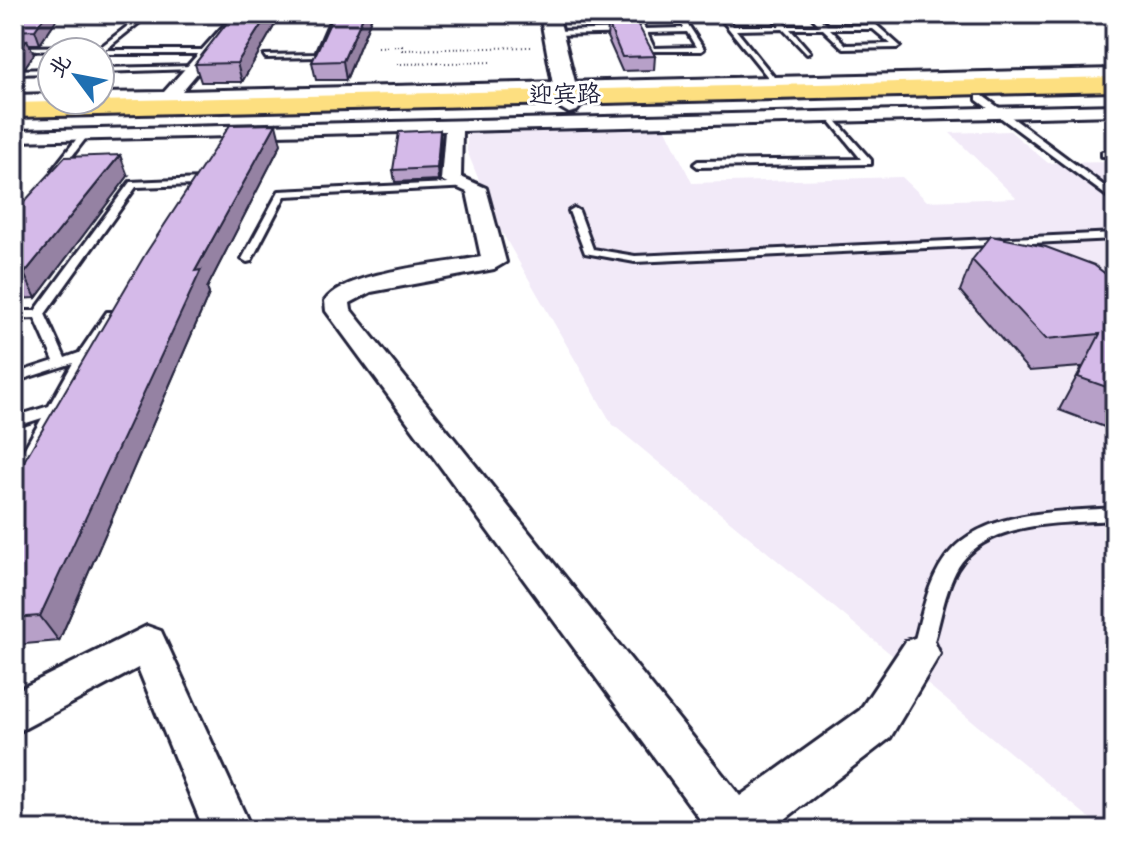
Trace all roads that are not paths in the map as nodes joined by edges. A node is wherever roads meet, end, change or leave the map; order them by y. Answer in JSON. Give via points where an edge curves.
{"nodes":[{"id":1,"x":147,"y":14,"type":"edge"},
{"id":2,"x":196,"y":14,"type":"edge"},
{"id":3,"x":634,"y":14,"type":"edge"},
{"id":4,"x":678,"y":14,"type":"edge"},
{"id":5,"x":720,"y":14,"type":"edge"},
{"id":6,"x":773,"y":14,"type":"edge"},
{"id":7,"x":812,"y":14,"type":"edge"},
{"id":8,"x":860,"y":14,"type":"edge"},
{"id":9,"x":253,"y":16,"type":"edge"},
{"id":10,"x":785,"y":27,"type":"junction"},
{"id":11,"x":824,"y":27,"type":"junction"},
{"id":12,"x":875,"y":27,"type":"junction"},
{"id":13,"x":731,"y":28,"type":"junction"},
{"id":14,"x":688,"y":30,"type":"junction"},
{"id":15,"x":552,"y":31,"type":"edge"},
{"id":16,"x":642,"y":31,"type":"junction"},
{"id":17,"x":116,"y":38,"type":"edge"},
{"id":18,"x":14,"y":49,"type":"edge"},
{"id":19,"x":36,"y":50,"type":"edge"},
{"id":20,"x":116,"y":51,"type":"edge"},
{"id":21,"x":207,"y":52,"type":"junction"},
{"id":22,"x":807,"y":52,"type":"dead end"},
{"id":23,"x":266,"y":56,"type":"dead end"},
{"id":24,"x":194,"y":67,"type":"junction"},
{"id":25,"x":116,"y":69,"type":"edge"},
{"id":26,"x":36,"y":71,"type":"edge"},
{"id":27,"x":14,"y":72,"type":"edge"},
{"id":28,"x":1115,"y":74,"type":"edge"},
{"id":29,"x":1115,"y":84,"type":"edge"},
{"id":30,"x":776,"y":86,"type":"junction"},
{"id":31,"x":1115,"y":95,"type":"edge"},
{"id":32,"x":567,"y":96,"type":"junction"},
{"id":33,"x":36,"y":99,"type":"edge"},
{"id":34,"x":116,"y":99,"type":"edge"},
{"id":35,"x":14,"y":100,"type":"edge"},
{"id":36,"x":164,"y":101,"type":"junction"},
{"id":37,"x":989,"y":105,"type":"junction"},
{"id":38,"x":14,"y":110,"type":"edge"},
{"id":39,"x":1115,"y":110,"type":"edge"},
{"id":40,"x":830,"y":116,"type":"junction"},
{"id":41,"x":14,"y":120,"type":"edge"},
{"id":42,"x":454,"y":124,"type":"junction"},
{"id":43,"x":85,"y":134,"type":"junction"},
{"id":44,"x":14,"y":136,"type":"edge"},
{"id":45,"x":698,"y":164,"type":"dead end"},
{"id":46,"x":50,"y":179,"type":"edge"},
{"id":47,"x":469,"y":185,"type":"junction"},
{"id":48,"x":193,"y":195,"type":"edge"},
{"id":49,"x":1115,"y":199,"type":"edge"},
{"id":50,"x":574,"y":211,"type":"dead end"},
{"id":51,"x":1115,"y":236,"type":"edge"},
{"id":52,"x":247,"y":259,"type":"dead end"},
{"id":53,"x":121,"y":300,"type":"edge"},
{"id":54,"x":39,"y":314,"type":"junction"},
{"id":55,"x":14,"y":315,"type":"edge"},
{"id":56,"x":83,"y":356,"type":"junction"},
{"id":57,"x":61,"y":363,"type":"junction"},
{"id":58,"x":14,"y":378,"type":"edge"},
{"id":59,"x":54,"y":409,"type":"junction"},
{"id":60,"x":14,"y":422,"type":"edge"},
{"id":61,"x":14,"y":480,"type":"edge"},
{"id":62,"x":1115,"y":514,"type":"edge"},
{"id":63,"x":920,"y":654,"type":"joint"},
{"id":64,"x":14,"y":714,"type":"edge"},
{"id":65,"x":743,"y":827,"type":"edge"},
{"id":66,"x":228,"y":830,"type":"edge"}],
"edges":[{"from":1,"to":17,"type":"lane"},
{"from":2,"to":21,"type":"street","via":[[237,18]]},
{"from":3,"to":16,"type":"lane"},
{"from":4,"to":14,"type":"lane"},
{"from":5,"to":13,"type":"lane"},
{"from":6,"to":10,"type":"lane"},
{"from":7,"to":11,"type":"lane"},
{"from":8,"to":12,"type":"lane"},
{"from":9,"to":23,"type":"lane","via":[[336,15],[318,56]]},
{"from":10,"to":11,"type":"lane"},
{"from":10,"to":13,"type":"lane"},
{"from":10,"to":22,"type":"lane"},
{"from":11,"to":12,"type":"lane"},
{"from":11,"to":12,"type":"lane","via":[[844,47],[897,46]]},
{"from":13,"to":30,"type":"lane"},
{"from":14,"to":16,"type":"lane"},
{"from":14,"to":16,"type":"lane","via":[[701,49],[652,50]]},
{"from":15,"to":16,"type":"lane"},
{"from":15,"to":32,"type":"street"},
{"from":18,"to":19,"type":"lane"},
{"from":20,"to":21,"type":"lane"},
{"from":21,"to":24,"type":"street"},
{"from":24,"to":25,"type":"lane"},
{"from":24,"to":36,"type":"street"},
{"from":26,"to":27,"type":"lane"},
{"from":28,"to":30,"type":"street"},
{"from":29,"to":30,"type":"main road","name":"迎宾路"},
{"from":30,"to":32,"type":"main road","name":"迎宾路"},
{"from":31,"to":37,"type":"main road","name":"迎宾路"},
{"from":32,"to":36,"type":"main road","name":"迎宾路"},
{"from":32,"to":37,"type":"main road","name":"迎宾路"},
{"from":32,"to":41,"type":"main road","name":"迎宾路"},
{"from":33,"to":35,"type":"street"},
{"from":34,"to":36,"type":"street"},
{"from":36,"to":38,"type":"main road","name":"迎宾路"},
{"from":37,"to":39,"type":"street"},
{"from":37,"to":40,"type":"street"},
{"from":37,"to":49,"type":"lane"},
{"from":40,"to":42,"type":"street"},
{"from":40,"to":45,"type":"lane","via":[[868,162]]},
{"from":42,"to":43,"type":"street"},
{"from":42,"to":47,"type":"street","via":[[451,180]]},
{"from":43,"to":44,"type":"street"},
{"from":43,"to":46,"type":"lane"},
{"from":47,"to":52,"type":"lane","via":[[282,193]]},
{"from":47,"to":65,"type":"street","via":[[476,188],[494,262],[365,286],[337,301],[339,311]]},
{"from":48,"to":54,"type":"lane","via":[[202,182],[133,184]]},
{"from":50,"to":51,"type":"lane","via":[[589,251],[635,259]]},
{"from":53,"to":56,"type":"lane"},
{"from":54,"to":55,"type":"lane"},
{"from":54,"to":57,"type":"lane"},
{"from":56,"to":57,"type":"lane"},
{"from":56,"to":59,"type":"lane"},
{"from":57,"to":58,"type":"lane"},
{"from":59,"to":60,"type":"lane"},
{"from":59,"to":61,"type":"lane"},
{"from":62,"to":63,"type":"lane","via":[[1024,523],[981,534],[955,556]]},
{"from":63,"to":65,"type":"street","via":[[875,724]]},
{"from":64,"to":66,"type":"street","via":[[147,643]]}]}
